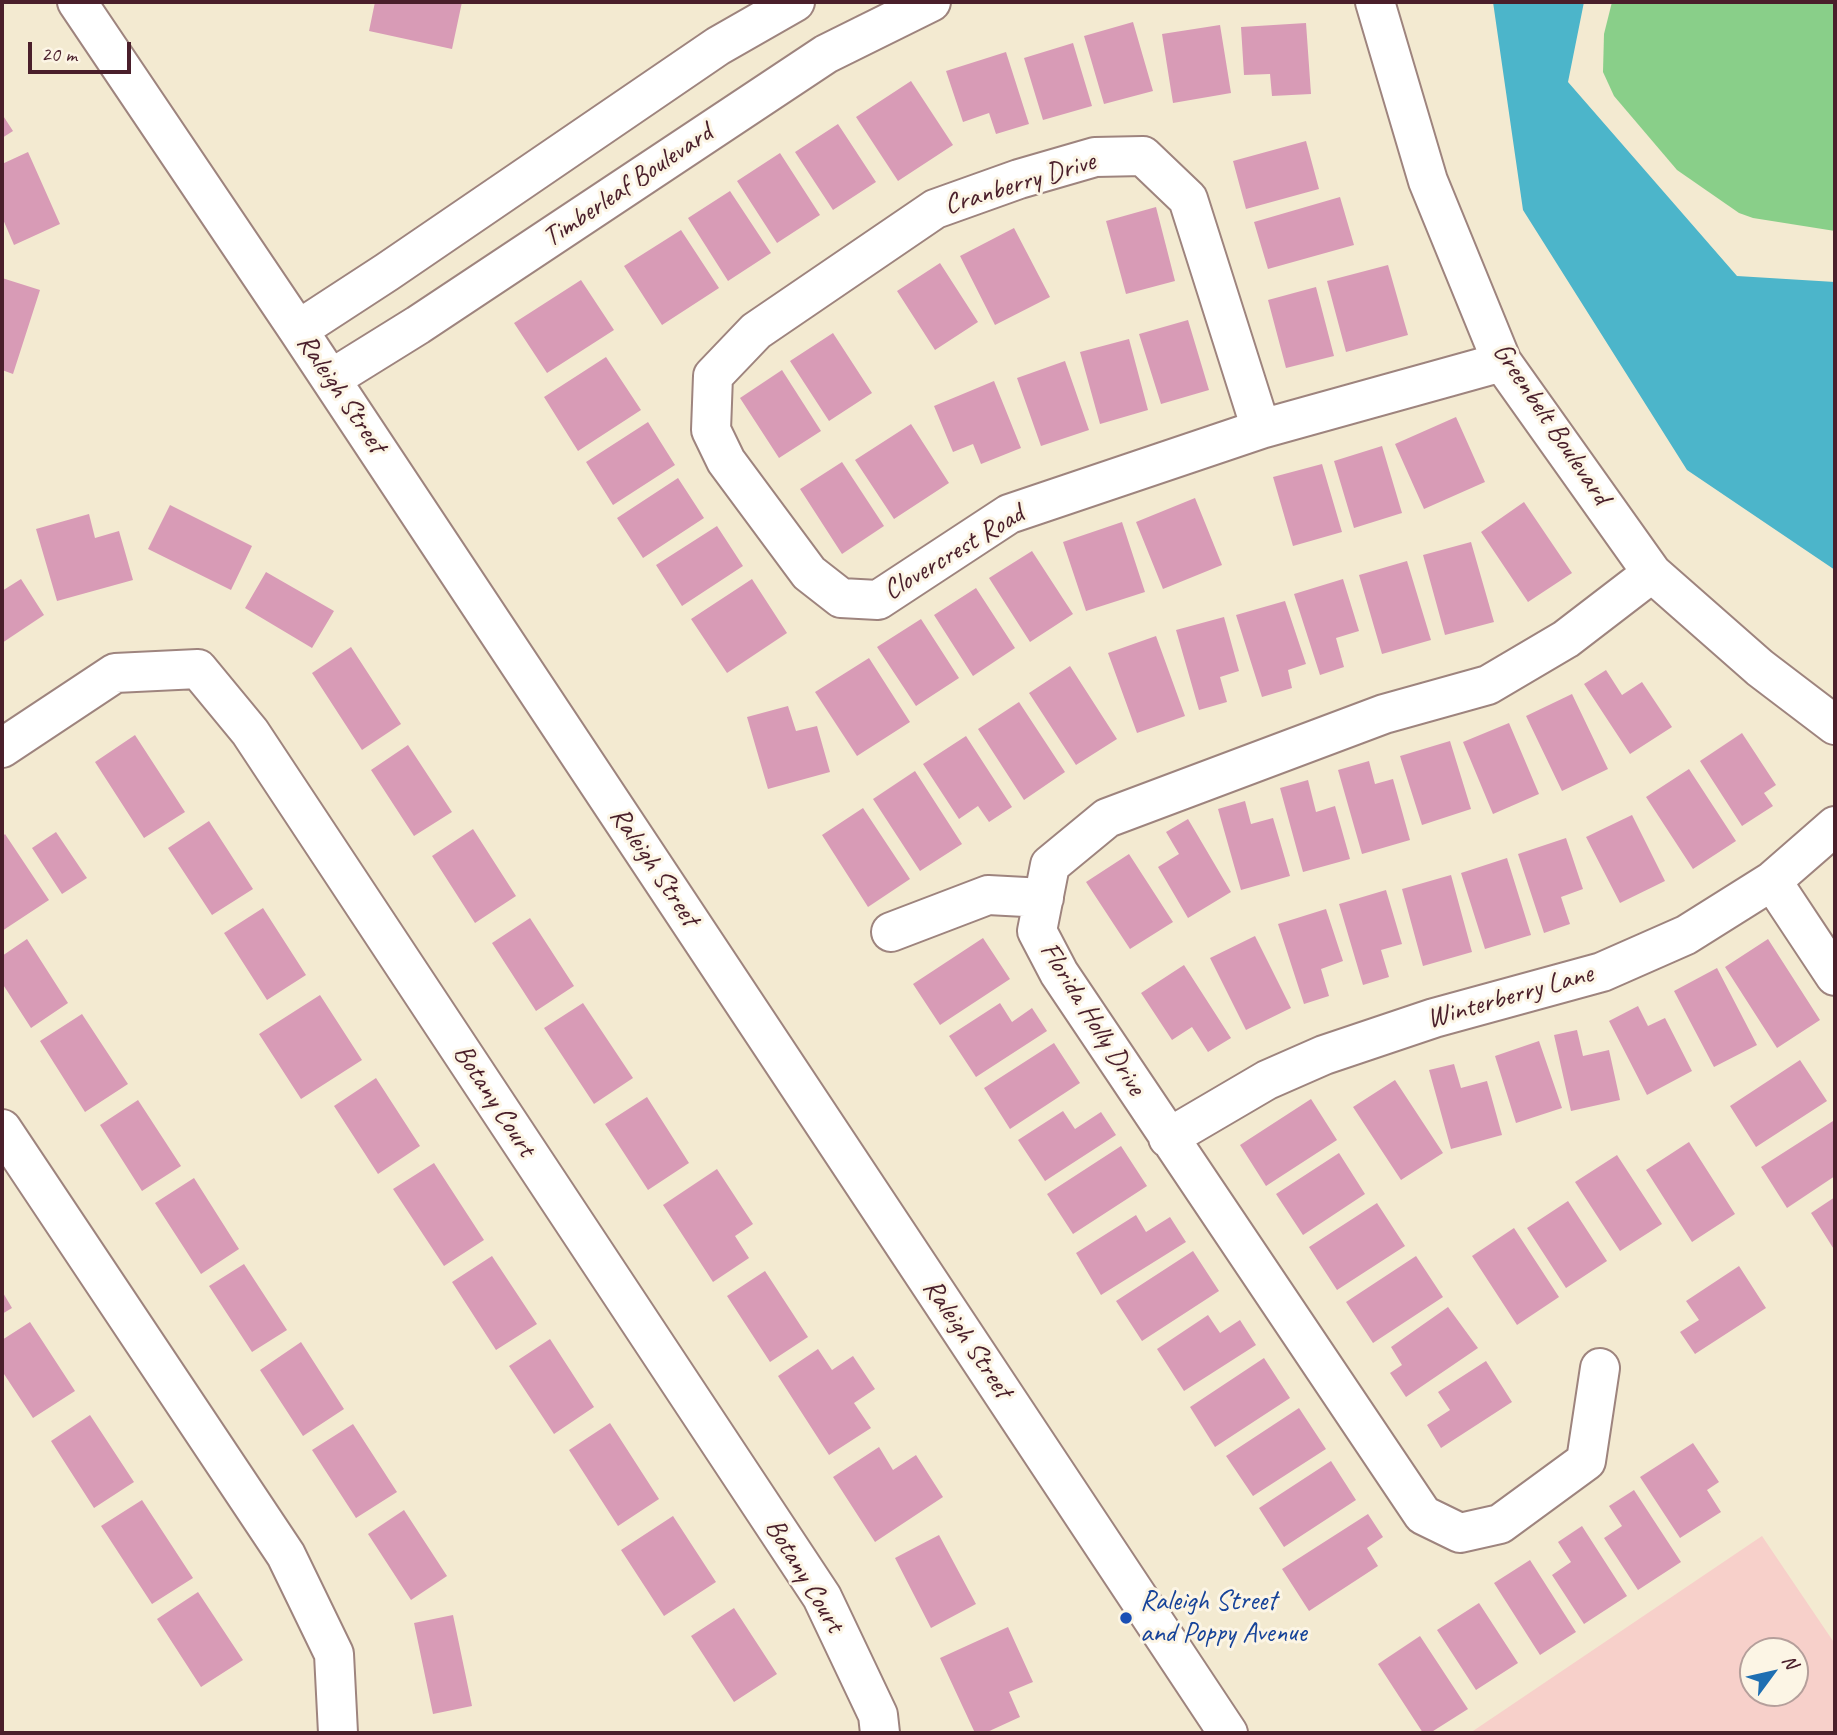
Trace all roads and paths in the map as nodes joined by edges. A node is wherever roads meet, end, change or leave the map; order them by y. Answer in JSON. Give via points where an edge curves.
{"nodes":[{"id":1,"x":77,"y":2,"type":"edge"},
{"id":2,"x":795,"y":2,"type":"edge"},
{"id":3,"x":931,"y":2,"type":"edge"},
{"id":4,"x":1375,"y":2,"type":"edge"},
{"id":5,"x":298,"y":330,"type":"junction"},
{"id":6,"x":756,"y":331,"type":"joint"},
{"id":7,"x":1502,"y":362,"type":"junction"},
{"id":8,"x":331,"y":379,"type":"junction"},
{"id":9,"x":1261,"y":429,"type":"junction"},
{"id":10,"x":1652,"y":573,"type":"junction"},
{"id":11,"x":1835,"y":725,"type":"edge"},
{"id":12,"x":2,"y":748,"type":"edge"},
{"id":13,"x":1835,"y":826,"type":"edge"},
{"id":14,"x":1772,"y":881,"type":"junction"},
{"id":15,"x":1044,"y":898,"type":"junction"},
{"id":16,"x":891,"y":932,"type":"dead end"},
{"id":17,"x":1835,"y":976,"type":"edge"},
{"id":18,"x":2,"y":1129,"type":"edge"},
{"id":19,"x":1168,"y":1138,"type":"junction"},
{"id":20,"x":1600,"y":1368,"type":"dead end"},
{"id":21,"x":1225,"y":1732,"type":"edge"},
{"id":22,"x":338,"y":1733,"type":"edge"},
{"id":23,"x":880,"y":1733,"type":"edge"}],
"edges":[{"from":1,"to":5,"type":"street","name":"Raleigh Street"},
{"from":2,"to":5,"type":"street","via":[[718,46]]},
{"from":3,"to":8,"type":"street","name":"Timberleaf Boulevard","via":[[826,54]]},
{"from":4,"to":7,"type":"street","name":"Greenbelt Boulevard","via":[[1428,181]]},
{"from":5,"to":8,"type":"street","name":"Raleigh Street"},
{"from":6,"to":9,"type":"street","name":"Cranberry Drive","via":[[936,209],[1095,157],[1143,156],[1188,199]]},
{"from":6,"to":9,"type":"street","name":"Clovercrest Road","via":[[713,376],[711,430],[726,461],[809,573],[841,598],[878,600],[1009,514]]},
{"from":7,"to":9,"type":"street","name":"Clovercrest Road"},
{"from":7,"to":10,"type":"street","name":"Greenbelt Boulevard"},
{"from":8,"to":21,"type":"street","name":"Raleigh Street"},
{"from":10,"to":11,"type":"street","name":"Greenbelt Boulevard","via":[[1760,668]]},
{"from":10,"to":15,"type":"street","name":"Florida Holly Drive","via":[[1566,639],[1488,685],[1384,714],[1107,818],[1050,865]]},
{"from":12,"to":23,"type":"street","name":"Botany Court","via":[[116,673],[198,669],[250,732],[822,1597],[878,1715]]},
{"from":13,"to":14,"type":"street","name":"Winterberry Lane"},
{"from":14,"to":17,"type":"street"},
{"from":14,"to":19,"type":"street","name":"Winterberry Lane","via":[[1686,935],[1602,972],[1434,1018],[1324,1055],[1267,1080]]},
{"from":15,"to":16,"type":"street","via":[[988,895]]},
{"from":15,"to":19,"type":"street","name":"Florida Holly Drive","via":[[1037,931],[1059,974]]},
{"from":18,"to":22,"type":"street","via":[[286,1555],[334,1654]]},
{"from":19,"to":20,"type":"street","name":"Florida Holly Drive","via":[[1423,1515],[1460,1533],[1500,1524],[1586,1461]]}]}
